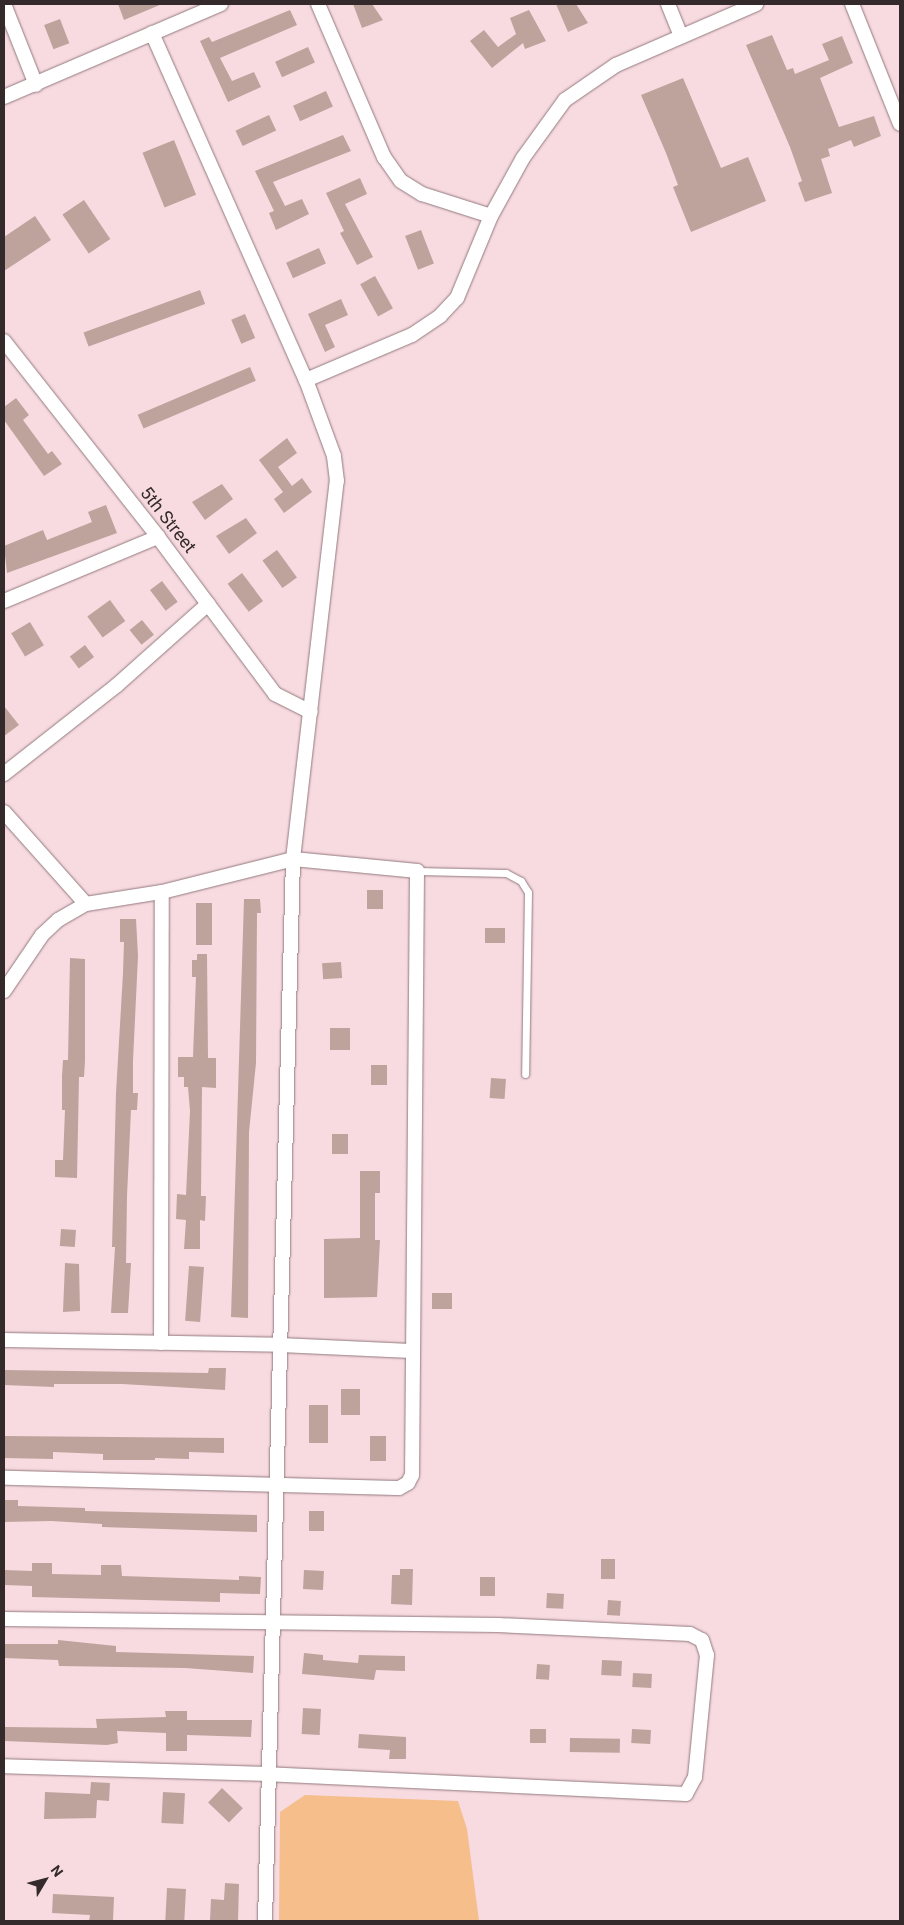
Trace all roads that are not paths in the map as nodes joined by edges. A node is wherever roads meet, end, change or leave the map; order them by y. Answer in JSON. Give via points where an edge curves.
{"nodes":[{"id":1,"x":4,"y":4,"type":"edge"},
{"id":2,"x":221,"y":4,"type":"edge"},
{"id":3,"x":318,"y":4,"type":"edge"},
{"id":4,"x":668,"y":4,"type":"edge"},
{"id":5,"x":756,"y":4,"type":"edge"},
{"id":6,"x":852,"y":4,"type":"edge"},
{"id":7,"x":152,"y":33,"type":"junction"},
{"id":8,"x":681,"y":36,"type":"junction"},
{"id":9,"x":36,"y":84,"type":"junction"},
{"id":10,"x":4,"y":97,"type":"edge"},
{"id":11,"x":900,"y":124,"type":"edge"},
{"id":12,"x":491,"y":216,"type":"junction"},
{"id":13,"x":4,"y":341,"type":"edge"},
{"id":14,"x":306,"y":380,"type":"junction"},
{"id":15,"x":158,"y":537,"type":"junction"},
{"id":16,"x":4,"y":601,"type":"edge"},
{"id":17,"x":208,"y":604,"type":"junction"},
{"id":18,"x":311,"y":712,"type":"junction"},
{"id":19,"x":4,"y":774,"type":"edge"},
{"id":20,"x":4,"y":812,"type":"edge"},
{"id":21,"x":293,"y":859,"type":"junction"},
{"id":22,"x":417,"y":871,"type":"junction"},
{"id":23,"x":162,"y":892,"type":"junction"},
{"id":24,"x":86,"y":904,"type":"junction"},
{"id":25,"x":4,"y":991,"type":"edge"},
{"id":26,"x":525,"y":1074,"type":"dead end"},
{"id":27,"x":4,"y":1340,"type":"edge"},
{"id":28,"x":161,"y":1343,"type":"junction"},
{"id":29,"x":280,"y":1345,"type":"junction"},
{"id":30,"x":412,"y":1352,"type":"junction"},
{"id":31,"x":4,"y":1478,"type":"edge"},
{"id":32,"x":275,"y":1483,"type":"junction"},
{"id":33,"x":4,"y":1619,"type":"edge"},
{"id":34,"x":275,"y":1623,"type":"junction"},
{"id":35,"x":4,"y":1766,"type":"edge"},
{"id":36,"x":269,"y":1774,"type":"junction"},
{"id":37,"x":265,"y":1921,"type":"edge"}],
"edges":[{"from":1,"to":9,"type":"street"},
{"from":2,"to":7,"type":"street"},
{"from":3,"to":12,"type":"street","via":[[384,157],[400,181],[422,194]]},
{"from":4,"to":8,"type":"street"},
{"from":5,"to":8,"type":"street"},
{"from":6,"to":11,"type":"street"},
{"from":7,"to":9,"type":"street"},
{"from":7,"to":14,"type":"street"},
{"from":8,"to":12,"type":"street","via":[[616,65],[566,100],[523,158]]},
{"from":9,"to":10,"type":"street"},
{"from":12,"to":14,"type":"street","via":[[457,298],[440,316],[412,335]]},
{"from":13,"to":15,"type":"street","name":"5th Street"},
{"from":14,"to":18,"type":"street","via":[[334,456],[337,481]]},
{"from":15,"to":16,"type":"street"},
{"from":15,"to":17,"type":"street","name":"5th Street"},
{"from":17,"to":18,"type":"street","name":"5th Street","via":[[275,694]]},
{"from":17,"to":19,"type":"street","via":[[117,685]]},
{"from":18,"to":21,"type":"street"},
{"from":20,"to":24,"type":"street"},
{"from":21,"to":22,"type":"street"},
{"from":21,"to":23,"type":"street"},
{"from":21,"to":29,"type":"street"},
{"from":22,"to":26,"type":"lane","via":[[506,873],[521,881],[528,892]]},
{"from":22,"to":30,"type":"street"},
{"from":23,"to":24,"type":"street"},
{"from":23,"to":28,"type":"street"},
{"from":24,"to":25,"type":"street","via":[[58,920],[42,935]]},
{"from":27,"to":28,"type":"street"},
{"from":28,"to":29,"type":"street"},
{"from":29,"to":30,"type":"street"},
{"from":29,"to":32,"type":"street"},
{"from":30,"to":32,"type":"street","via":[[412,1475],[408,1483],[400,1488]]},
{"from":31,"to":32,"type":"street"},
{"from":32,"to":34,"type":"street"},
{"from":33,"to":34,"type":"street"},
{"from":34,"to":36,"type":"street"},
{"from":34,"to":36,"type":"street","via":[[498,1625],[690,1634],[702,1640],[707,1655],[695,1777],[686,1794]]},
{"from":35,"to":36,"type":"street"},
{"from":36,"to":37,"type":"street"}]}
